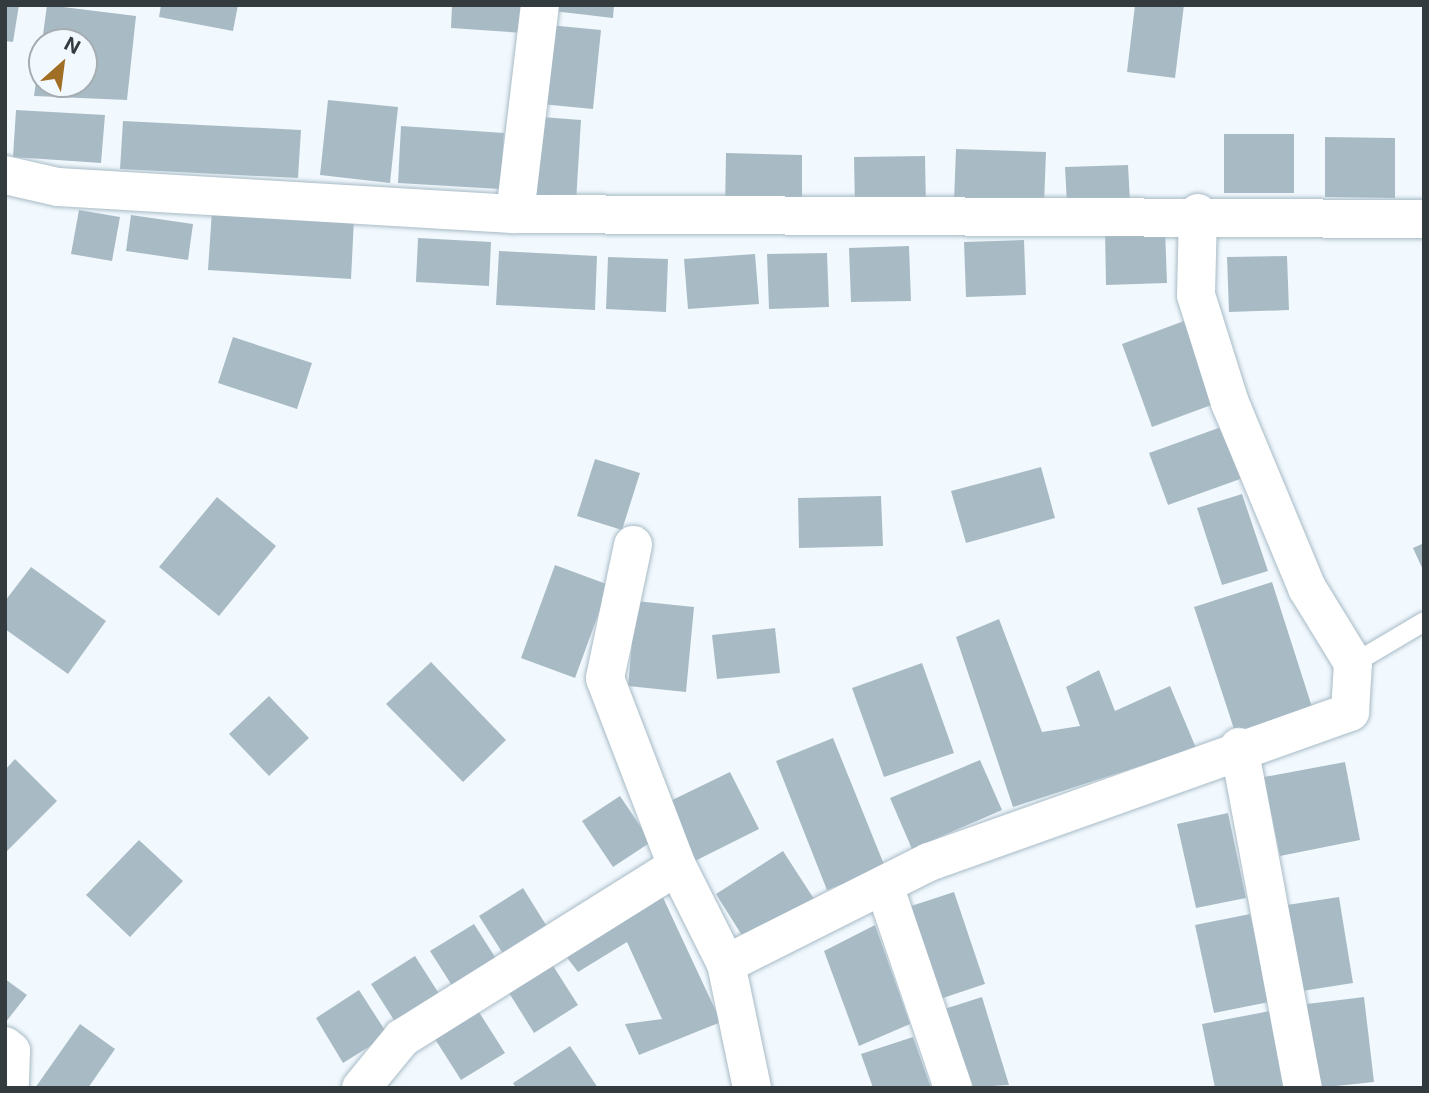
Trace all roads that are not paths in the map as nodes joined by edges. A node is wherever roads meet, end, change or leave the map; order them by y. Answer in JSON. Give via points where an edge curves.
{"nodes":[{"id":1,"x":540,"y":5,"type":"edge"},
{"id":2,"x":5,"y":175,"type":"edge"},
{"id":3,"x":1198,"y":213,"type":"junction"},
{"id":4,"x":515,"y":214,"type":"junction"},
{"id":5,"x":1424,"y":219,"type":"edge"},
{"id":6,"x":633,"y":545,"type":"dead end"},
{"id":7,"x":1424,"y":621,"type":"edge"},
{"id":8,"x":1353,"y":663,"type":"junction"},
{"id":9,"x":1239,"y":747,"type":"junction"},
{"id":10,"x":677,"y":866,"type":"junction"},
{"id":11,"x":885,"y":888,"type":"junction"},
{"id":12,"x":726,"y":964,"type":"junction"},
{"id":13,"x":5,"y":1046,"type":"edge"},
{"id":14,"x":10,"y":1088,"type":"edge"},
{"id":15,"x":361,"y":1088,"type":"edge"},
{"id":16,"x":752,"y":1088,"type":"edge"},
{"id":17,"x":953,"y":1088,"type":"edge"},
{"id":18,"x":1303,"y":1088,"type":"edge"}],
"edges":[{"from":1,"to":4,"type":"street"},
{"from":2,"to":4,"type":"street","via":[[58,187]]},
{"from":3,"to":4,"type":"street"},
{"from":3,"to":5,"type":"street"},
{"from":3,"to":8,"type":"street","via":[[1196,295],[1230,403],[1307,588]]},
{"from":6,"to":10,"type":"street","via":[[605,678]]},
{"from":7,"to":8,"type":"lane"},
{"from":8,"to":9,"type":"street","via":[[1350,712]]},
{"from":9,"to":11,"type":"street","via":[[929,862]]},
{"from":9,"to":18,"type":"street"},
{"from":10,"to":12,"type":"street"},
{"from":10,"to":15,"type":"street","via":[[402,1038]]},
{"from":11,"to":12,"type":"street"},
{"from":11,"to":17,"type":"street"},
{"from":12,"to":16,"type":"street"},
{"from":13,"to":14,"type":"street","via":[[12,1051]]}]}
